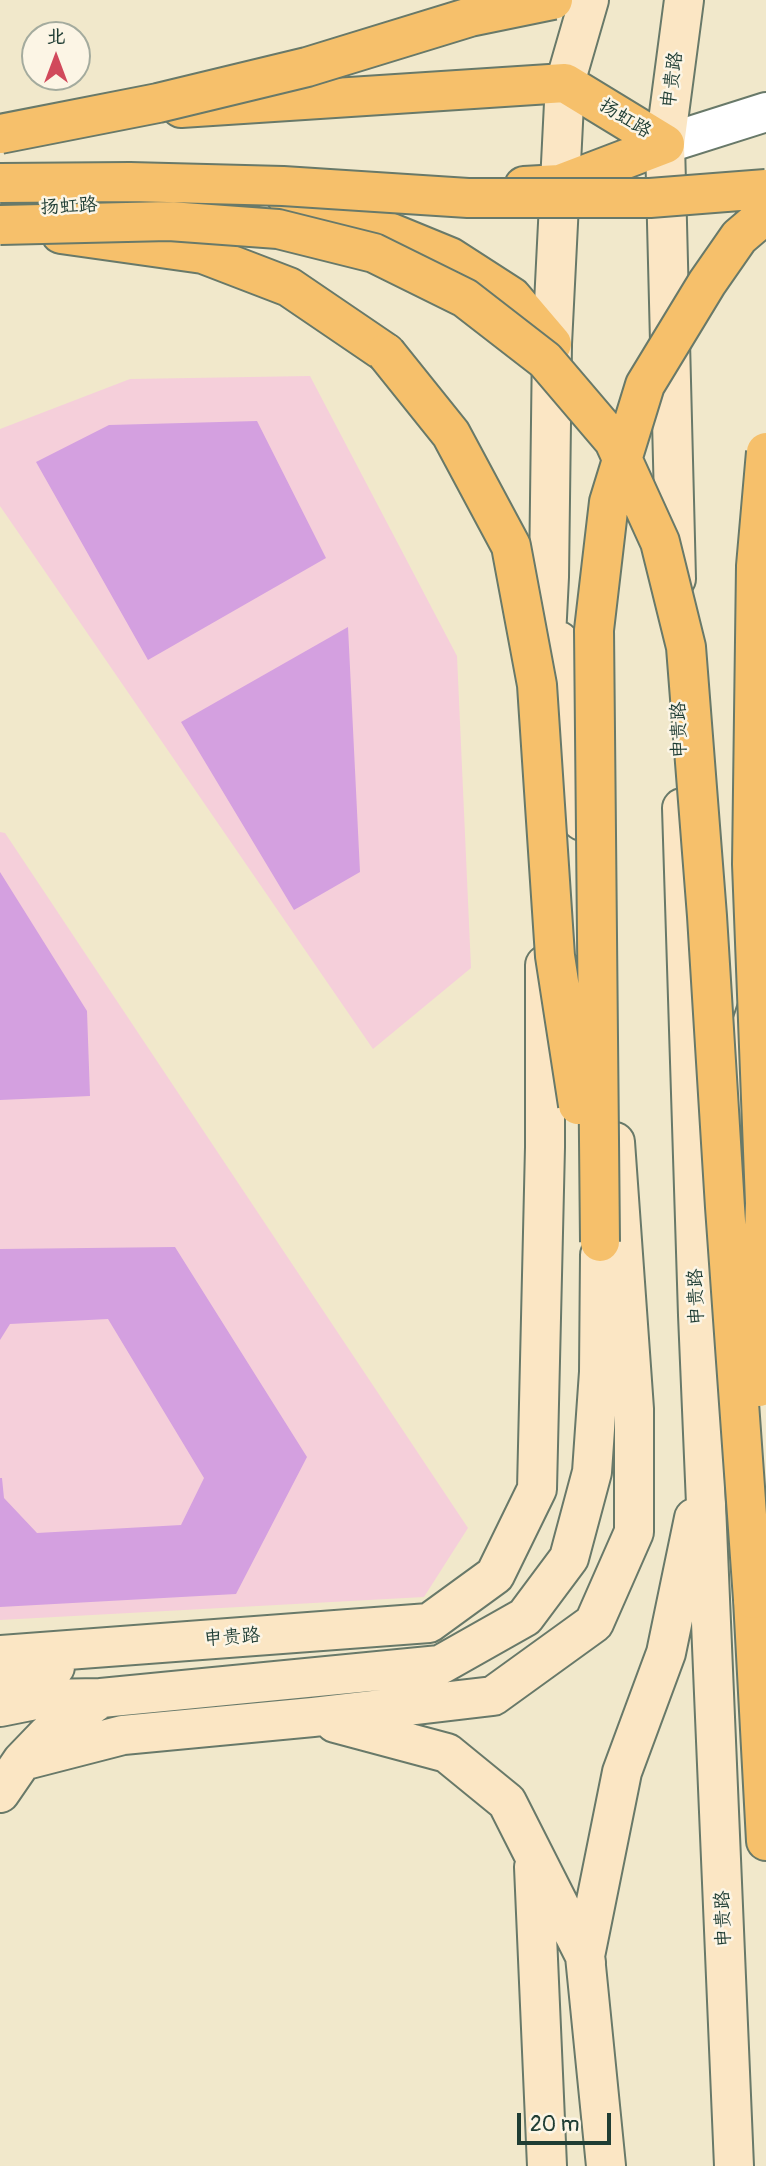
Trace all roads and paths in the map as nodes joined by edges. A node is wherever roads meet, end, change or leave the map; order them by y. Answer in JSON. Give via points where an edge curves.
{"nodes":[{"id":1,"x":553,"y":0,"type":"edge"},
{"id":2,"x":589,"y":0,"type":"edge"},
{"id":3,"x":684,"y":0,"type":"edge"},
{"id":4,"x":565,"y":83,"type":"junction"},
{"id":5,"x":766,"y":112,"type":"edge"},
{"id":6,"x":0,"y":120,"type":"edge"},
{"id":7,"x":0,"y":134,"type":"edge"},
{"id":8,"x":665,"y":144,"type":"junction"},
{"id":9,"x":0,"y":183,"type":"edge"},
{"id":10,"x":560,"y":184,"type":"junction"},
{"id":11,"x":766,"y":189,"type":"edge"},
{"id":12,"x":286,"y":196,"type":"junction"},
{"id":13,"x":0,"y":211,"type":"edge"},
{"id":14,"x":766,"y":214,"type":"edge"},
{"id":15,"x":0,"y":225,"type":"edge"},
{"id":16,"x":552,"y":344,"type":"junction"},
{"id":17,"x":766,"y":452,"type":"edge"},
{"id":18,"x":549,"y":577,"type":"junction"},
{"id":19,"x":752,"y":864,"type":"junction"},
{"id":20,"x":766,"y":915,"type":"edge"},
{"id":21,"x":766,"y":973,"type":"edge"},
{"id":22,"x":736,"y":1072,"type":"junction"},
{"id":23,"x":694,"y":1210,"type":"junction"},
{"id":24,"x":600,"y":1242,"type":"junction"},
{"id":25,"x":705,"y":1462,"type":"junction"},
{"id":26,"x":753,"y":1599,"type":"junction"},
{"id":27,"x":121,"y":1647,"type":"junction"},
{"id":28,"x":0,"y":1655,"type":"edge"},
{"id":29,"x":0,"y":1683,"type":"edge"},
{"id":30,"x":101,"y":1698,"type":"junction"},
{"id":31,"x":0,"y":1707,"type":"edge"},
{"id":32,"x":313,"y":1717,"type":"junction"},
{"id":33,"x":22,"y":1761,"type":"junction"},
{"id":34,"x":0,"y":1793,"type":"edge"},
{"id":35,"x":766,"y":1841,"type":"edge"},
{"id":36,"x":534,"y":1855,"type":"junction"},
{"id":37,"x":585,"y":1956,"type":"junction"},
{"id":38,"x":547,"y":2166,"type":"edge"},
{"id":39,"x":606,"y":2166,"type":"edge"},
{"id":40,"x":617,"y":2166,"type":"edge"},
{"id":41,"x":734,"y":2166,"type":"edge"}],
"edges":[{"from":1,"to":7,"type":"main road","bridge":true,"via":[[470,17],[307,67]]},
{"from":2,"to":4,"type":"main road","name":"申贵路"},
{"from":3,"to":8,"type":"main road","name":"申贵路"},
{"from":4,"to":6,"type":"main road"},
{"from":4,"to":8,"type":"main road","name":"扬虹路"},
{"from":4,"to":10,"type":"main road","name":"申贵路"},
{"from":5,"to":8,"type":"street"},
{"from":8,"to":10,"type":"main road","name":"扬虹路"},
{"from":8,"to":23,"type":"main road","name":"申贵路"},
{"from":9,"to":11,"type":"main road","bridge":true,"via":[[130,181],[468,198],[650,198]]},
{"from":10,"to":12,"type":"main road","name":"扬虹路"},
{"from":10,"to":16,"type":"main road","name":"申贵路"},
{"from":12,"to":13,"type":"main road","name":"扬虹路"},
{"from":12,"to":16,"type":"main road","via":[[450,257],[512,298]]},
{"from":14,"to":24,"type":"main road","bridge":true,"via":[[739,237],[645,385],[609,502],[594,630]]},
{"from":15,"to":24,"type":"main road","bridge":true,"via":[[203,254],[289,286],[386,353],[452,434],[511,546],[535,672],[555,956]]},
{"from":15,"to":26,"type":"main road","bridge":true,"via":[[169,220],[278,229],[374,253],[465,299],[545,360],[614,442],[660,542],[686,647]]},
{"from":16,"to":18,"type":"main road","name":"申贵路"},
{"from":17,"to":19,"type":"main road","bridge":true,"via":[[756,566]]},
{"from":18,"to":27,"type":"main road","name":"申贵路","via":[[544,650],[545,1147],[537,1489],[495,1575],[429,1623]]},
{"from":18,"to":32,"type":"main road","name":"申贵路","via":[[606,1005],[634,1409],[634,1532],[594,1623],[493,1696]]},
{"from":19,"to":20,"type":"main road","bridge":true},
{"from":19,"to":26,"type":"main road","bridge":true,"via":[[765,1202]]},
{"from":21,"to":22,"type":"main road"},
{"from":22,"to":23,"type":"main road"},
{"from":22,"to":25,"type":"main road","via":[[737,1334]]},
{"from":23,"to":25,"type":"main road","name":"申贵路"},
{"from":24,"to":30,"type":"main road","via":[[599,1372],[592,1472],[569,1558],[525,1617],[440,1665]]},
{"from":25,"to":37,"type":"main road","name":"申贵路","via":[[666,1653],[622,1772]]},
{"from":25,"to":41,"type":"main road","name":"申贵路"},
{"from":26,"to":35,"type":"main road"},
{"from":27,"to":28,"type":"main road","name":"申贵路"},
{"from":27,"to":29,"type":"main road","name":"申贵路"},
{"from":30,"to":31,"type":"main road","via":[[40,1699]]},
{"from":30,"to":33,"type":"main road","via":[[47,1735]]},
{"from":32,"to":33,"type":"main road","name":"申贵路","via":[[123,1735]]},
{"from":32,"to":36,"type":"main road","name":"申贵路","via":[[447,1752],[507,1802]]},
{"from":33,"to":34,"type":"main road"},
{"from":36,"to":37,"type":"main road","name":"申贵路"},
{"from":36,"to":38,"type":"main road"},
{"from":37,"to":39,"type":"main road","name":"申贵路"},
{"from":37,"to":40,"type":"main road","name":"申贵路"}]}
